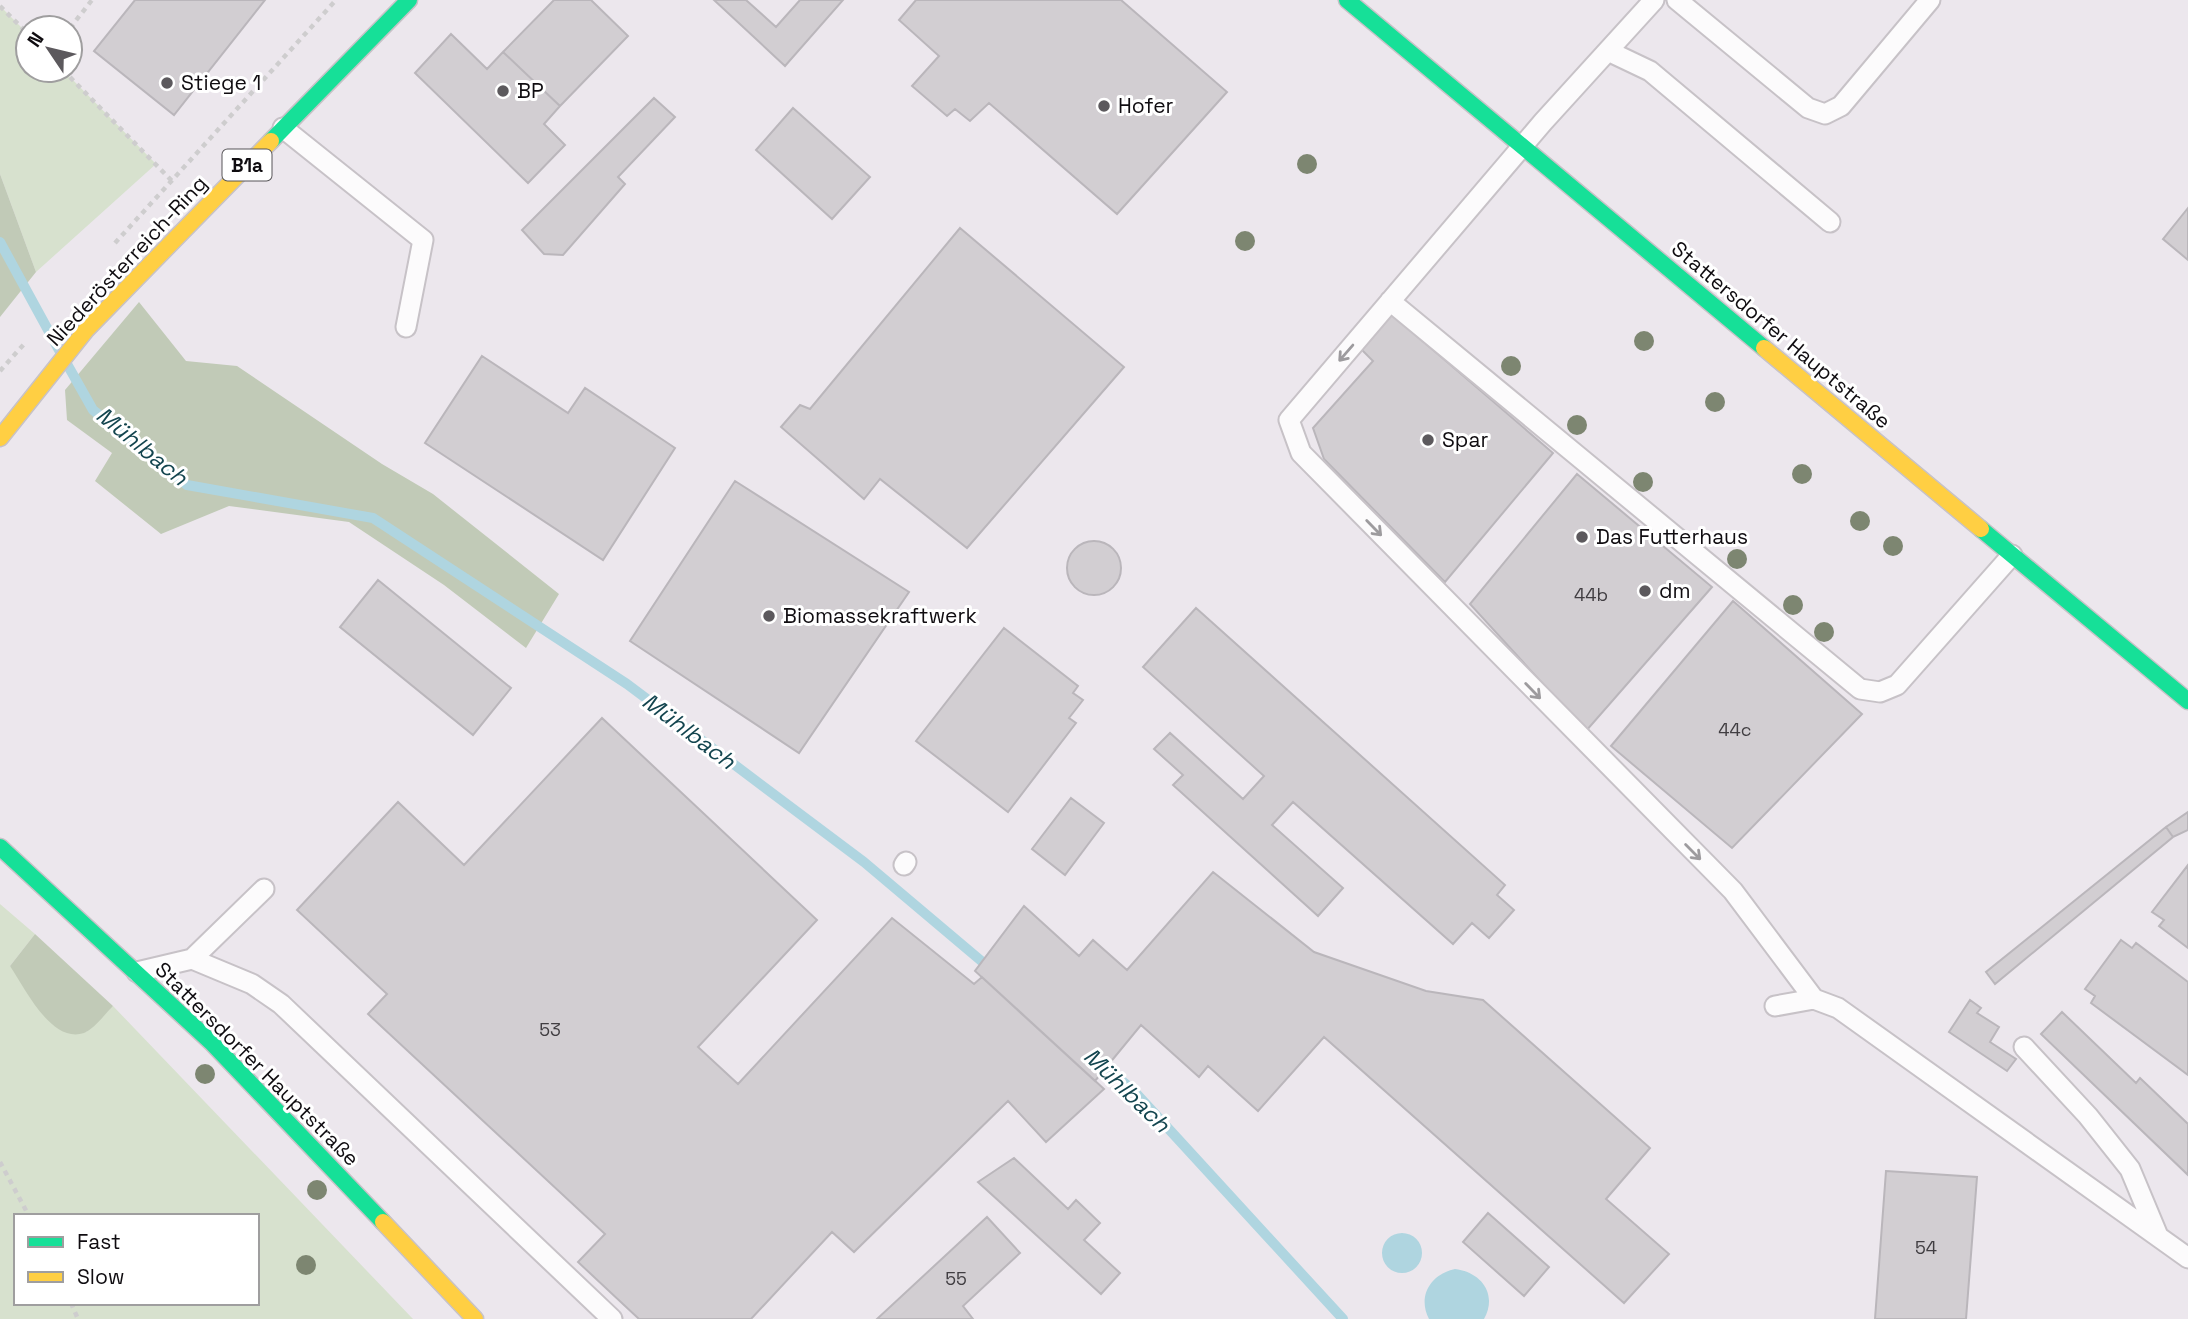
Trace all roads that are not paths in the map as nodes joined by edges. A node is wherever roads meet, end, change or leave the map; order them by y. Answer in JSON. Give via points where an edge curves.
{"nodes":[{"id":1,"x":409,"y":0,"type":"edge"},
{"id":2,"x":1347,"y":0,"type":"edge"},
{"id":3,"x":1654,"y":0,"type":"edge"},
{"id":4,"x":1677,"y":0,"type":"edge"},
{"id":5,"x":1930,"y":0,"type":"edge"},
{"id":6,"x":1608,"y":51,"type":"junction"},
{"id":7,"x":283,"y":128,"type":"junction"},
{"id":8,"x":1523,"y":147,"type":"junction"},
{"id":9,"x":1830,"y":222,"type":"dead end"},
{"id":10,"x":1390,"y":301,"type":"junction"},
{"id":11,"x":406,"y":327,"type":"dead end"},
{"id":12,"x":0,"y":438,"type":"edge"},
{"id":13,"x":2012,"y":555,"type":"junction"},
{"id":14,"x":2188,"y":701,"type":"edge"},
{"id":15,"x":0,"y":847,"type":"edge"},
{"id":16,"x":264,"y":889,"type":"dead end"},
{"id":17,"x":192,"y":959,"type":"junction"},
{"id":18,"x":136,"y":972,"type":"junction"},
{"id":19,"x":1814,"y":999,"type":"junction"},
{"id":20,"x":1775,"y":1006,"type":"dead end"},
{"id":21,"x":2024,"y":1046,"type":"dead end"},
{"id":22,"x":2158,"y":1237,"type":"junction"},
{"id":23,"x":2188,"y":1258,"type":"edge"},
{"id":24,"x":475,"y":1319,"type":"edge"},
{"id":25,"x":612,"y":1319,"type":"edge"}],
"edges":[{"from":1,"to":7,"type":"main road","name":"Niederösterreich-Ring","number":"B1a"},
{"from":2,"to":8,"type":"main road","name":"Stattersdorfer Hauptstraße"},
{"from":3,"to":6,"type":"lane"},
{"from":4,"to":5,"type":"lane","via":[[1808,108],[1825,114],[1841,106]]},
{"from":6,"to":8,"type":"lane"},
{"from":6,"to":9,"type":"lane","via":[[1650,71]]},
{"from":7,"to":11,"type":"lane","via":[[423,240]]},
{"from":7,"to":12,"type":"main road","name":"Niederösterreich-Ring","number":"B1a","via":[[86,330]]},
{"from":8,"to":10,"type":"lane"},
{"from":8,"to":13,"type":"main road","name":"Stattersdorfer Hauptstraße"},
{"from":10,"to":13,"type":"lane","via":[[1860,689],[1880,692],[1897,685]]},
{"from":10,"to":19,"type":"lane","one_way":true,"via":[[1289,420],[1301,453],[1733,891]]},
{"from":13,"to":14,"type":"main road","name":"Stattersdorfer Hauptstraße"},
{"from":15,"to":18,"type":"main road","name":"Stattersdorfer Hauptstraße"},
{"from":16,"to":17,"type":"lane"},
{"from":17,"to":18,"type":"lane"},
{"from":17,"to":25,"type":"lane","via":[[252,985],[281,1004]]},
{"from":18,"to":24,"type":"main road","name":"Stattersdorfer Hauptstraße","via":[[211,1042]]},
{"from":19,"to":20,"type":"lane"},
{"from":19,"to":22,"type":"lane","via":[[1838,1008]]},
{"from":21,"to":22,"type":"lane","via":[[2130,1169]]},
{"from":22,"to":23,"type":"lane"}]}
